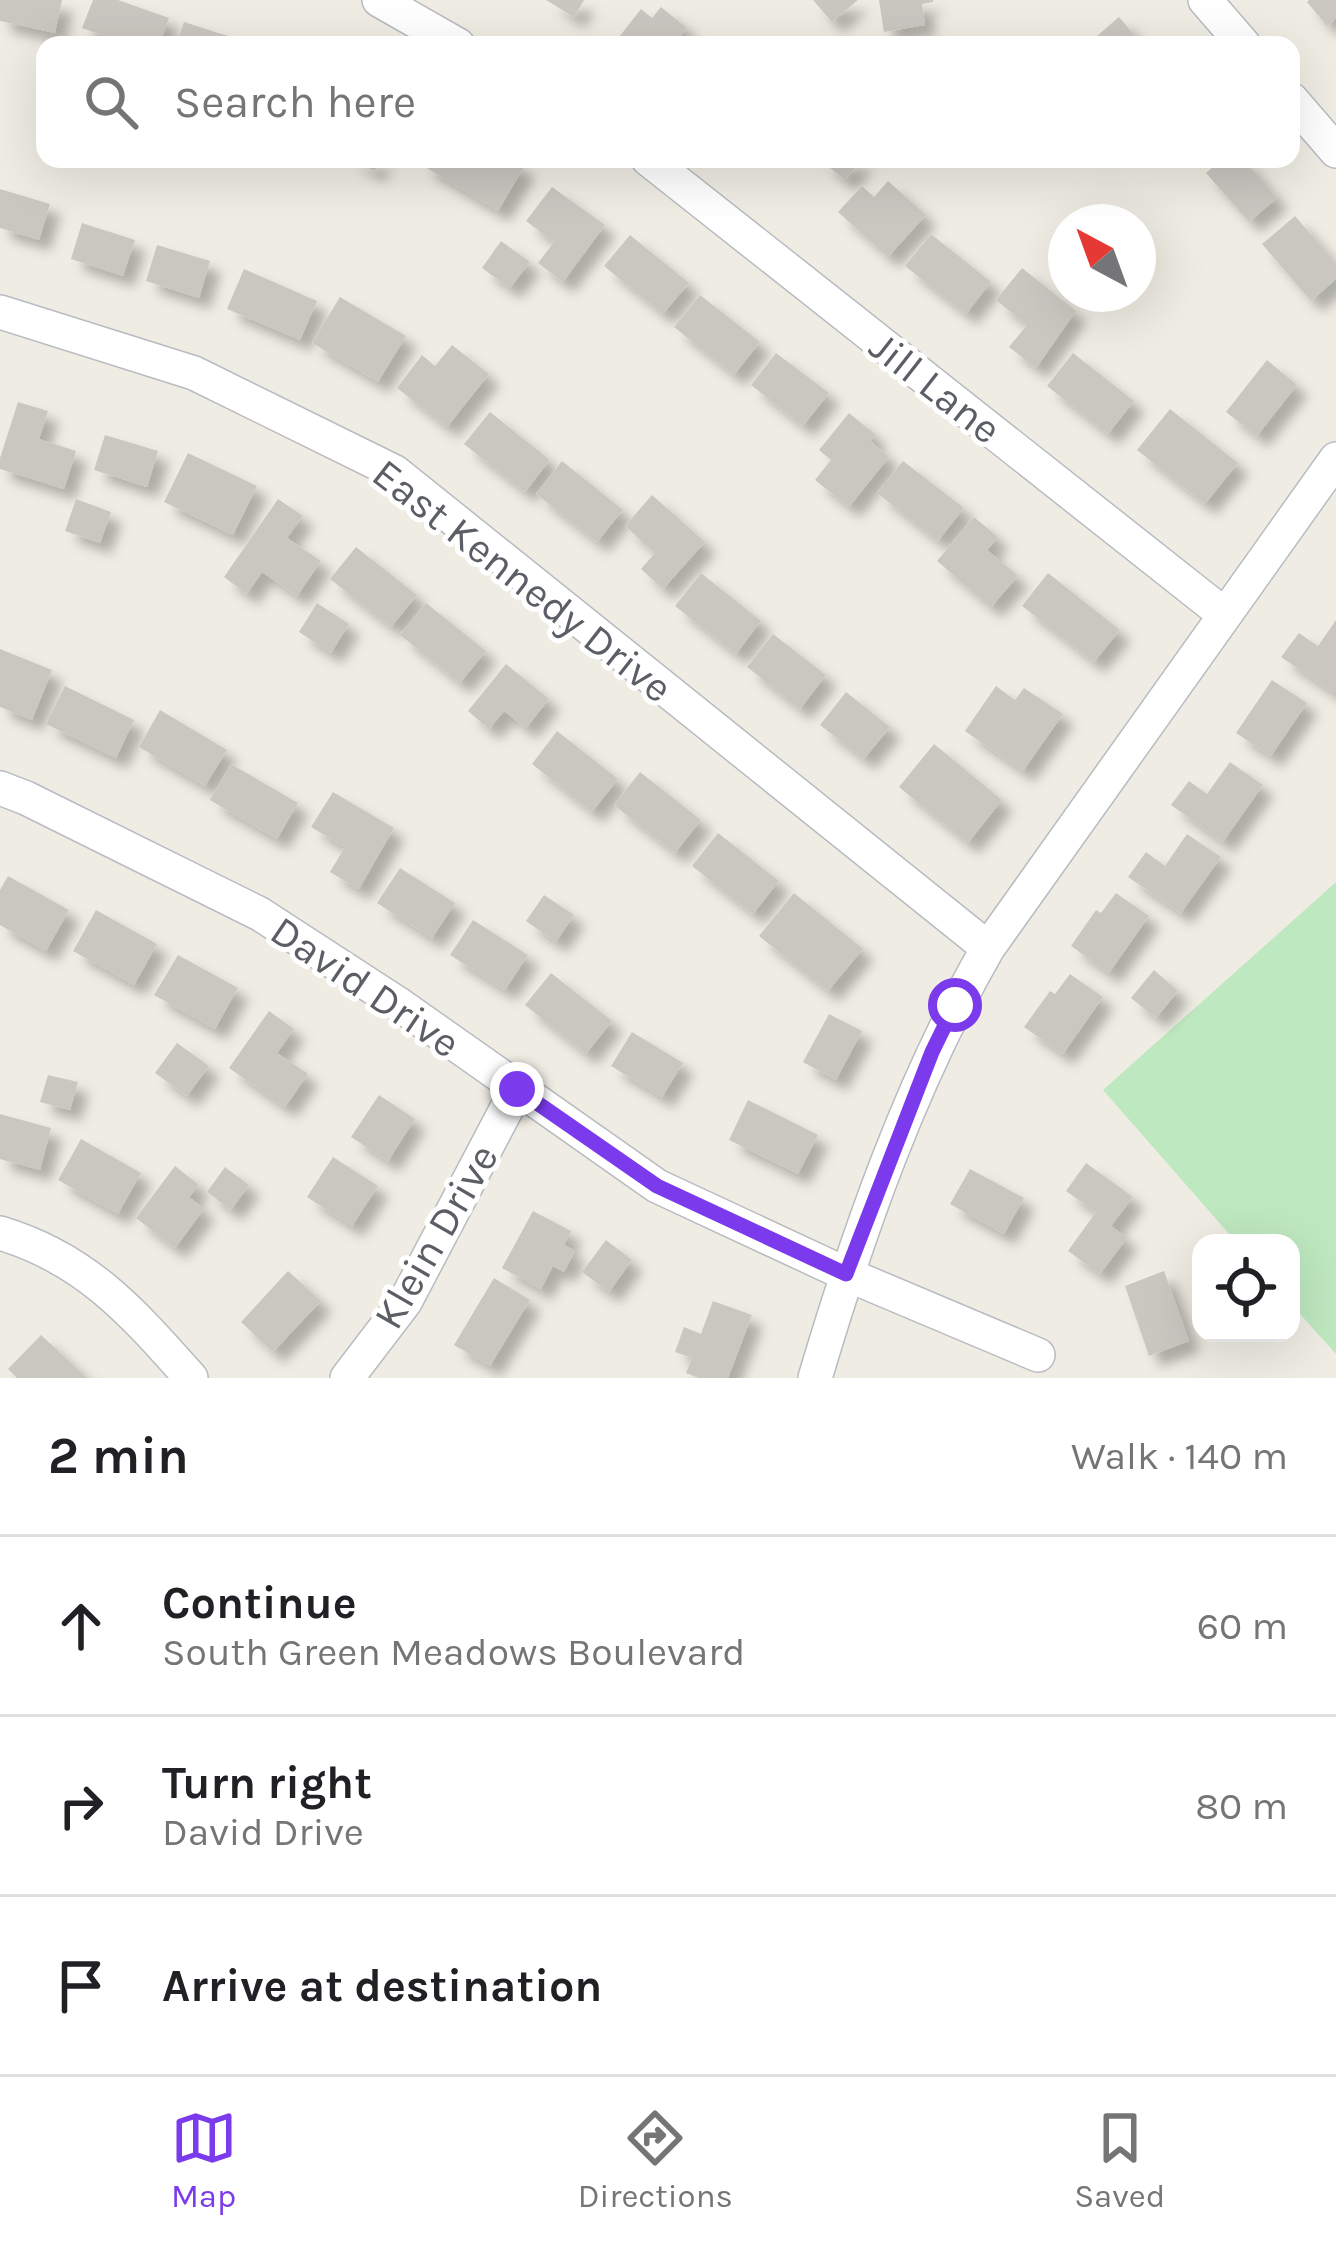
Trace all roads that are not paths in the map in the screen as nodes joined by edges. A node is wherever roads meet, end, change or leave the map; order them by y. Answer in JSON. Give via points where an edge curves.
{"nodes":[{"id":1,"x":382,"y":0,"type":"edge"},
{"id":2,"x":1205,"y":0,"type":"edge"},
{"id":3,"x":443,"y":36,"type":"edge"},
{"id":4,"x":1236,"y":36,"type":"edge"},
{"id":5,"x":1300,"y":109,"type":"edge"},
{"id":6,"x":1336,"y":151,"type":"edge"},
{"id":7,"x":659,"y":168,"type":"edge"},
{"id":8,"x":0,"y":312,"type":"edge"},
{"id":9,"x":1336,"y":459,"type":"edge"},
{"id":10,"x":1225,"y":615,"type":"junction"},
{"id":11,"x":0,"y":788,"type":"edge"},
{"id":12,"x":988,"y":948,"type":"junction"},
{"id":13,"x":517,"y":1089,"type":"junction"},
{"id":14,"x":0,"y":1232,"type":"edge"},
{"id":15,"x":846,"y":1274,"type":"junction"},
{"id":16,"x":1038,"y":1354,"type":"dead end"},
{"id":17,"x":191,"y":1378,"type":"edge"},
{"id":18,"x":347,"y":1378,"type":"edge"},
{"id":19,"x":815,"y":1378,"type":"edge"}],
"edges":[{"from":1,"to":3,"type":"street"},
{"from":2,"to":4,"type":"street"},
{"from":5,"to":6,"type":"street"},
{"from":7,"to":10,"type":"street","name":"Jill Lane"},
{"from":8,"to":12,"type":"street","name":"East Kennedy Drive","via":[[194,373],[395,472]]},
{"from":9,"to":10,"type":"street"},
{"from":10,"to":12,"type":"street"},
{"from":11,"to":13,"type":"street","name":"David Drive","via":[[260,914]]},
{"from":12,"to":15,"type":"street","via":[[932,1052]]},
{"from":13,"to":15,"type":"street","name":"David Drive","via":[[657,1186]]},
{"from":13,"to":18,"type":"street","name":"Klein Drive","via":[[405,1302]]},
{"from":14,"to":17,"type":"street","via":[[93,1278]]},
{"from":15,"to":16,"type":"street","name":"David Drive"},
{"from":15,"to":19,"type":"street"}]}
